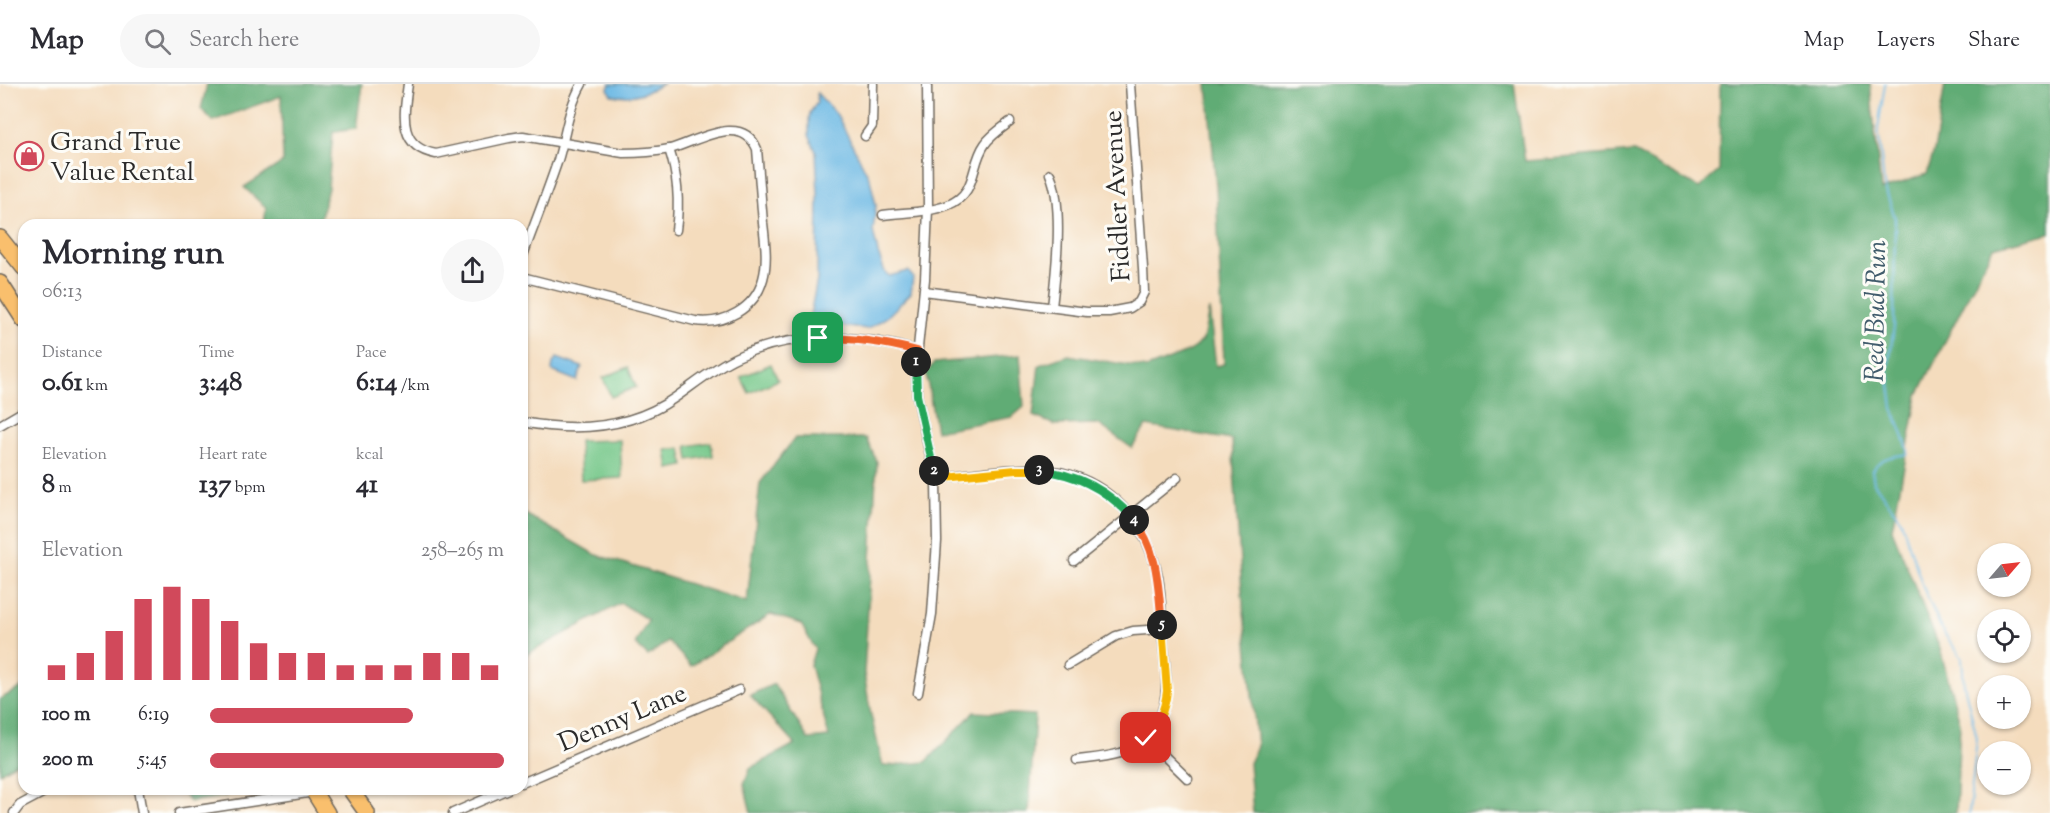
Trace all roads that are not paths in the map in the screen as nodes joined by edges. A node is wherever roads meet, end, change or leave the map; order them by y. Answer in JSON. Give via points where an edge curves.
{"nodes":[{"id":1,"x":408,"y":84,"type":"edge"},
{"id":2,"x":582,"y":84,"type":"edge"},
{"id":3,"x":873,"y":84,"type":"edge"},
{"id":4,"x":927,"y":84,"type":"edge"},
{"id":5,"x":1130,"y":84,"type":"edge"},
{"id":6,"x":1010,"y":122,"type":"dead end"},
{"id":7,"x":865,"y":136,"type":"dead end"},
{"id":8,"x":562,"y":144,"type":"junction"},
{"id":9,"x":669,"y":149,"type":"junction"},
{"id":10,"x":1050,"y":174,"type":"dead end"},
{"id":11,"x":928,"y":209,"type":"junction"},
{"id":12,"x":883,"y":215,"type":"dead end"},
{"id":13,"x":676,"y":230,"type":"dead end"},
{"id":14,"x":0,"y":238,"type":"edge"},
{"id":15,"x":528,"y":241,"type":"edge"},
{"id":16,"x":18,"y":260,"type":"edge"},
{"id":17,"x":528,"y":278,"type":"edge"},
{"id":18,"x":0,"y":283,"type":"edge"},
{"id":19,"x":924,"y":291,"type":"junction"},
{"id":20,"x":1052,"y":307,"type":"junction"},
{"id":21,"x":18,"y":311,"type":"edge"},
{"id":22,"x":917,"y":351,"type":"junction"},
{"id":23,"x":18,"y":414,"type":"edge"},
{"id":24,"x":528,"y":423,"type":"edge"},
{"id":25,"x":0,"y":425,"type":"edge"},
{"id":26,"x":935,"y":478,"type":"junction"},
{"id":27,"x":1177,"y":478,"type":"dead end"},
{"id":28,"x":1130,"y":516,"type":"junction"},
{"id":29,"x":1074,"y":561,"type":"dead end"},
{"id":30,"x":1162,"y":628,"type":"junction"},
{"id":31,"x":1068,"y":665,"type":"dead end"},
{"id":32,"x":739,"y":690,"type":"dead end"},
{"id":33,"x":918,"y":693,"type":"dead end"},
{"id":34,"x":1146,"y":738,"type":"junction"},
{"id":35,"x":1077,"y":760,"type":"dead end"},
{"id":36,"x":1188,"y":779,"type":"dead end"},
{"id":37,"x":528,"y":780,"type":"edge"},
{"id":38,"x":39,"y":795,"type":"edge"},
{"id":39,"x":139,"y":795,"type":"edge"},
{"id":40,"x":289,"y":795,"type":"edge"},
{"id":41,"x":316,"y":795,"type":"edge"},
{"id":42,"x":354,"y":795,"type":"edge"},
{"id":43,"x":494,"y":795,"type":"edge"},
{"id":44,"x":14,"y":813,"type":"edge"},
{"id":45,"x":142,"y":813,"type":"edge"},
{"id":46,"x":179,"y":813,"type":"edge"},
{"id":47,"x":327,"y":813,"type":"edge"},
{"id":48,"x":367,"y":813,"type":"edge"},
{"id":49,"x":453,"y":813,"type":"edge"}],
"edges":[{"from":1,"to":8,"type":"street","via":[[405,128],[417,147],[428,153],[444,154],[523,136]]},
{"from":2,"to":8,"type":"street","via":[[568,113]]},
{"from":3,"to":7,"type":"street","via":[[872,126]]},
{"from":4,"to":11,"type":"street"},
{"from":5,"to":20,"type":"street","name":"Fiddler Avenue","via":[[1144,292],[1134,306],[1120,311]]},
{"from":6,"to":11,"type":"street","via":[[985,144],[971,184],[962,196],[948,205]]},
{"from":8,"to":9,"type":"street","via":[[623,153]]},
{"from":8,"to":15,"type":"street"},
{"from":9,"to":13,"type":"street","via":[[678,187]]},
{"from":9,"to":17,"type":"street","via":[[732,130],[745,133],[754,141],[765,260],[761,286],[748,304],[730,317],[704,322]]},
{"from":10,"to":20,"type":"street","via":[[1057,202]]},
{"from":11,"to":12,"type":"street"},
{"from":11,"to":19,"type":"street"},
{"from":14,"to":16,"type":"highway"},
{"from":18,"to":21,"type":"highway"},
{"from":19,"to":20,"type":"street","name":"Fiddler Avenue"},
{"from":19,"to":22,"type":"street"},
{"from":22,"to":24,"type":"street","via":[[871,342],[788,340],[753,350],[719,367],[668,403],[624,421],[571,428]]},
{"from":22,"to":26,"type":"street","via":[[917,395]]},
{"from":23,"to":25,"type":"street"},
{"from":26,"to":28,"type":"street","via":[[1016,470],[1056,471],[1093,485],[1116,500]]},
{"from":26,"to":33,"type":"street","via":[[935,586]]},
{"from":27,"to":28,"type":"street"},
{"from":28,"to":29,"type":"street"},
{"from":28,"to":30,"type":"street","via":[[1146,537],[1155,561]]},
{"from":30,"to":31,"type":"street","via":[[1116,636]]},
{"from":30,"to":34,"type":"street","via":[[1166,701],[1158,723]]},
{"from":32,"to":37,"type":"street","name":"Denny Lane"},
{"from":34,"to":35,"type":"street","via":[[1119,754]]},
{"from":34,"to":36,"type":"street"},
{"from":38,"to":44,"type":"street"},
{"from":39,"to":45,"type":"street"},
{"from":40,"to":46,"type":"street"},
{"from":41,"to":47,"type":"highway"},
{"from":42,"to":48,"type":"highway"},
{"from":43,"to":49,"type":"street"}]}
